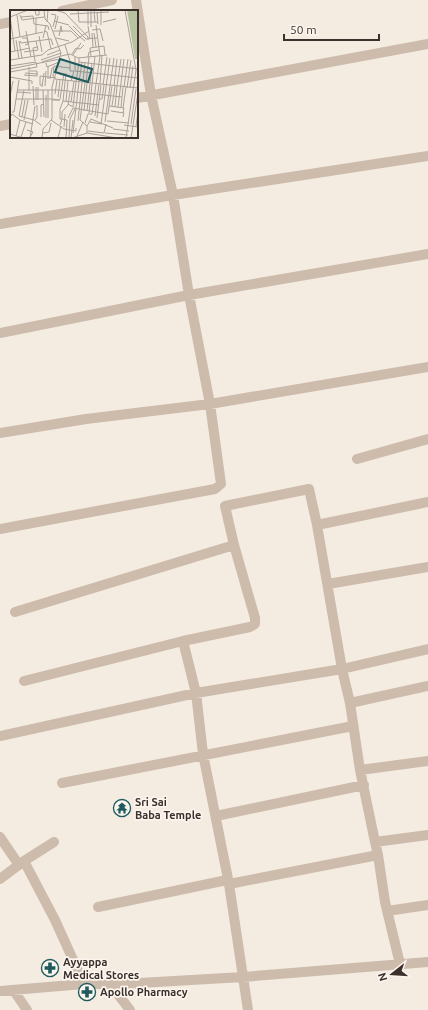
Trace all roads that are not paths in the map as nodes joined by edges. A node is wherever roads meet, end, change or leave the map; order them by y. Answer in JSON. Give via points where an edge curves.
{"nodes":[{"id":1,"x":112,"y":0,"type":"edge"},
{"id":2,"x":136,"y":0,"type":"edge"},
{"id":3,"x":67,"y":10,"type":"edge"},
{"id":4,"x":138,"y":10,"type":"edge"},
{"id":5,"x":138,"y":12,"type":"edge"},
{"id":6,"x":10,"y":22,"type":"edge"},
{"id":7,"x":0,"y":24,"type":"edge"},
{"id":8,"x":428,"y":44,"type":"edge"},
{"id":9,"x":152,"y":95,"type":"junction"},
{"id":10,"x":138,"y":98,"type":"edge"},
{"id":11,"x":10,"y":124,"type":"edge"},
{"id":12,"x":0,"y":126,"type":"edge"},
{"id":13,"x":428,"y":156,"type":"edge"},
{"id":14,"x":173,"y":195,"type":"junction"},
{"id":15,"x":0,"y":224,"type":"edge"},
{"id":16,"x":428,"y":254,"type":"edge"},
{"id":17,"x":189,"y":295,"type":"junction"},
{"id":18,"x":0,"y":333,"type":"edge"},
{"id":19,"x":428,"y":367,"type":"edge"},
{"id":20,"x":210,"y":404,"type":"junction"},
{"id":21,"x":0,"y":433,"type":"edge"},
{"id":22,"x":428,"y":439,"type":"edge"},
{"id":23,"x":357,"y":459,"type":"dead end"},
{"id":24,"x":428,"y":502,"type":"edge"},
{"id":25,"x":317,"y":525,"type":"junction"},
{"id":26,"x":0,"y":529,"type":"edge"},
{"id":27,"x":234,"y":545,"type":"junction"},
{"id":28,"x":428,"y":568,"type":"edge"},
{"id":29,"x":328,"y":584,"type":"junction"},
{"id":30,"x":15,"y":612,"type":"dead end"},
{"id":31,"x":182,"y":641,"type":"junction"},
{"id":32,"x":428,"y":649,"type":"edge"},
{"id":33,"x":342,"y":669,"type":"junction"},
{"id":34,"x":24,"y":681,"type":"dead end"},
{"id":35,"x":428,"y":686,"type":"edge"},
{"id":36,"x":196,"y":693,"type":"junction"},
{"id":37,"x":350,"y":703,"type":"junction"},
{"id":38,"x":353,"y":726,"type":"junction"},
{"id":39,"x":0,"y":736,"type":"edge"},
{"id":40,"x":203,"y":754,"type":"junction"},
{"id":41,"x":428,"y":761,"type":"edge"},
{"id":42,"x":360,"y":770,"type":"junction"},
{"id":43,"x":62,"y":783,"type":"dead end"},
{"id":44,"x":364,"y":785,"type":"junction"},
{"id":45,"x":216,"y":816,"type":"junction"},
{"id":46,"x":428,"y":835,"type":"edge"},
{"id":47,"x":0,"y":837,"type":"edge"},
{"id":48,"x":54,"y":842,"type":"dead end"},
{"id":49,"x":374,"y":842,"type":"junction"},
{"id":50,"x":378,"y":855,"type":"junction"},
{"id":51,"x":22,"y":863,"type":"junction"},
{"id":52,"x":0,"y":879,"type":"edge"},
{"id":53,"x":228,"y":882,"type":"junction"},
{"id":54,"x":428,"y":905,"type":"edge"},
{"id":55,"x":98,"y":907,"type":"dead end"},
{"id":56,"x":387,"y":911,"type":"junction"},
{"id":57,"x":428,"y":962,"type":"edge"},
{"id":58,"x":400,"y":964,"type":"junction"},
{"id":59,"x":242,"y":977,"type":"junction"},
{"id":60,"x":84,"y":984,"type":"junction"},
{"id":61,"x":110,"y":984,"type":"junction"},
{"id":62,"x":0,"y":991,"type":"edge"},
{"id":63,"x":14,"y":991,"type":"junction"},
{"id":64,"x":27,"y":1010,"type":"edge"},
{"id":65,"x":130,"y":1010,"type":"edge"},
{"id":66,"x":248,"y":1010,"type":"edge"}],
"edges":[{"from":1,"to":3,"type":"street"},
{"from":2,"to":4,"type":"street"},
{"from":5,"to":9,"type":"street"},
{"from":6,"to":7,"type":"street"},
{"from":8,"to":9,"type":"street"},
{"from":9,"to":10,"type":"street"},
{"from":9,"to":14,"type":"street"},
{"from":11,"to":12,"type":"street"},
{"from":13,"to":14,"type":"street"},
{"from":14,"to":15,"type":"street"},
{"from":14,"to":17,"type":"street"},
{"from":16,"to":17,"type":"street"},
{"from":17,"to":18,"type":"street"},
{"from":17,"to":20,"type":"street"},
{"from":19,"to":20,"type":"street"},
{"from":20,"to":21,"type":"street","via":[[86,419]]},
{"from":20,"to":26,"type":"street","via":[[221,478],[221,484],[215,489]]},
{"from":22,"to":23,"type":"street"},
{"from":24,"to":25,"type":"street"},
{"from":25,"to":27,"type":"street","via":[[309,489],[225,506]]},
{"from":25,"to":29,"type":"street"},
{"from":27,"to":30,"type":"street"},
{"from":27,"to":31,"type":"street","via":[[255,624]]},
{"from":28,"to":29,"type":"street"},
{"from":29,"to":33,"type":"street"},
{"from":31,"to":34,"type":"street"},
{"from":31,"to":36,"type":"street"},
{"from":32,"to":33,"type":"street"},
{"from":33,"to":36,"type":"street"},
{"from":33,"to":37,"type":"street"},
{"from":35,"to":37,"type":"street"},
{"from":36,"to":39,"type":"street"},
{"from":36,"to":40,"type":"street"},
{"from":37,"to":38,"type":"street"},
{"from":38,"to":40,"type":"street"},
{"from":38,"to":42,"type":"street"},
{"from":40,"to":43,"type":"street"},
{"from":40,"to":45,"type":"street"},
{"from":41,"to":42,"type":"street"},
{"from":42,"to":44,"type":"street"},
{"from":44,"to":45,"type":"street"},
{"from":44,"to":49,"type":"street"},
{"from":45,"to":53,"type":"street"},
{"from":46,"to":49,"type":"street"},
{"from":47,"to":51,"type":"street"},
{"from":48,"to":51,"type":"street"},
{"from":49,"to":50,"type":"street"},
{"from":50,"to":53,"type":"street"},
{"from":50,"to":56,"type":"street"},
{"from":51,"to":52,"type":"street"},
{"from":51,"to":60,"type":"street","via":[[55,920]]},
{"from":53,"to":55,"type":"street"},
{"from":53,"to":59,"type":"street"},
{"from":54,"to":56,"type":"street"},
{"from":56,"to":58,"type":"street"},
{"from":57,"to":58,"type":"street"},
{"from":58,"to":59,"type":"street"},
{"from":59,"to":61,"type":"street"},
{"from":59,"to":66,"type":"street"},
{"from":60,"to":61,"type":"street"},
{"from":60,"to":63,"type":"street"},
{"from":61,"to":65,"type":"street"},
{"from":62,"to":63,"type":"street"},
{"from":63,"to":64,"type":"street"}]}
